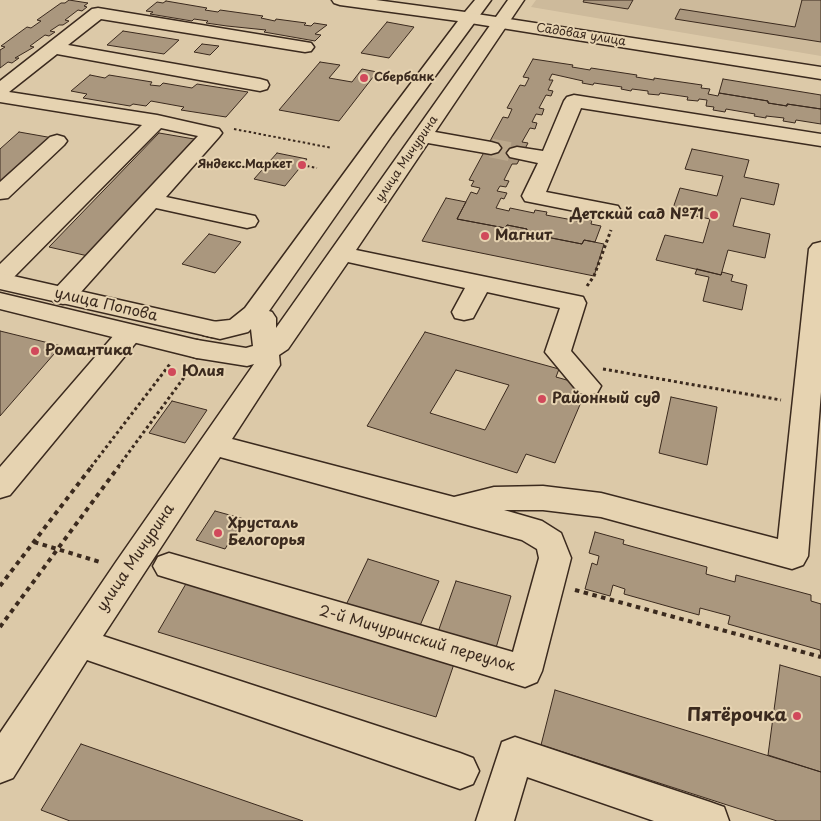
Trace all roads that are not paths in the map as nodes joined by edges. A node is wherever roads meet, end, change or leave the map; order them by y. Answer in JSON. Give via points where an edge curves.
{"nodes":[{"id":1,"x":340,"y":0,"type":"edge"},
{"id":2,"x":484,"y":0,"type":"edge"},
{"id":3,"x":516,"y":0,"type":"edge"},
{"id":4,"x":470,"y":18,"type":"junction"},
{"id":5,"x":500,"y":22,"type":"junction"},
{"id":6,"x":305,"y":47,"type":"dead end"},
{"id":7,"x":54,"y":48,"type":"junction"},
{"id":8,"x":821,"y":73,"type":"edge"},
{"id":9,"x":260,"y":85,"type":"dead end"},
{"id":10,"x":0,"y":90,"type":"edge"},
{"id":11,"x":0,"y":96,"type":"edge"},
{"id":12,"x":157,"y":121,"type":"junction"},
{"id":13,"x":423,"y":136,"type":"junction"},
{"id":14,"x":821,"y":140,"type":"edge"},
{"id":15,"x":57,"y":141,"type":"dead end"},
{"id":16,"x":492,"y":148,"type":"tunnel mouth"},
{"id":17,"x":517,"y":153,"type":"tunnel mouth"},
{"id":18,"x":550,"y":159,"type":"junction"},
{"id":19,"x":0,"y":193,"type":"edge"},
{"id":20,"x":151,"y":200,"type":"junction"},
{"id":21,"x":610,"y":220,"type":"road end"},
{"id":22,"x":247,"y":221,"type":"dead end"},
{"id":23,"x":821,"y":249,"type":"edge"},
{"id":24,"x":342,"y":254,"type":"junction"},
{"id":25,"x":0,"y":279,"type":"edge"},
{"id":26,"x":480,"y":283,"type":"junction"},
{"id":27,"x":62,"y":296,"type":"junction"},
{"id":28,"x":0,"y":301,"type":"edge"},
{"id":29,"x":261,"y":312,"type":"junction"},
{"id":30,"x":464,"y":312,"type":"dead end"},
{"id":31,"x":298,"y":316,"type":"junction"},
{"id":32,"x":130,"y":333,"type":"junction"},
{"id":33,"x":817,"y":343,"type":"edge"},
{"id":34,"x":200,"y":349,"type":"junction"},
{"id":35,"x":266,"y":351,"type":"junction"},
{"id":36,"x":588,"y":386,"type":"dead end"},
{"id":37,"x":212,"y":444,"type":"junction"},
{"id":38,"x":0,"y":487,"type":"edge"},
{"id":39,"x":454,"y":509,"type":"junction"},
{"id":40,"x":169,"y":566,"type":"dead end"},
{"id":41,"x":80,"y":643,"type":"junction"},
{"id":42,"x":0,"y":765,"type":"edge"},
{"id":43,"x":460,"y":771,"type":"dead end"},
{"id":44,"x":495,"y":821,"type":"edge"},
{"id":45,"x":710,"y":821,"type":"edge"}],
"edges":[{"from":1,"to":4,"type":"street","name":"Садовая улица"},
{"from":2,"to":4,"type":"street"},
{"from":3,"to":5,"type":"street","name":"улица Мичурина"},
{"from":4,"to":5,"type":"street","name":"Садовая улица"},
{"from":4,"to":29,"type":"street","via":[[386,130]]},
{"from":5,"to":8,"type":"street","name":"Садовая улица"},
{"from":5,"to":13,"type":"street","name":"улица Мичурина"},
{"from":6,"to":7,"type":"street","via":[[98,12]]},
{"from":7,"to":9,"type":"street"},
{"from":7,"to":10,"type":"street"},
{"from":11,"to":12,"type":"street"},
{"from":12,"to":20,"type":"street","via":[[212,132]]},
{"from":12,"to":25,"type":"street"},
{"from":13,"to":16,"type":"street"},
{"from":13,"to":24,"type":"street","name":"улица Мичурина"},
{"from":14,"to":18,"type":"street","via":[[574,101]]},
{"from":15,"to":19,"type":"street"},
{"from":17,"to":18,"type":"street"},
{"from":18,"to":21,"type":"street","via":[[533,196]]},
{"from":20,"to":22,"type":"street"},
{"from":20,"to":27,"type":"street"},
{"from":23,"to":33,"type":"street"},
{"from":24,"to":26,"type":"street"},
{"from":24,"to":31,"type":"street","name":"улица Мичурина"},
{"from":25,"to":27,"type":"street","name":"улица Попова"},
{"from":26,"to":30,"type":"street"},
{"from":26,"to":36,"type":"street","via":[[574,303],[558,352]]},
{"from":27,"to":34,"type":"street","name":"улица Попова"},
{"from":28,"to":32,"type":"street","name":"улица Попова"},
{"from":29,"to":31,"type":"street","via":[[274,322]]},
{"from":29,"to":34,"type":"street","via":[[239,326],[220,331]]},
{"from":29,"to":35,"type":"street","name":"улица Мичурина"},
{"from":31,"to":35,"type":"street","name":"улица Мичурина","via":[[279,343]]},
{"from":32,"to":34,"type":"street","name":"улица Попова"},
{"from":32,"to":38,"type":"street"},
{"from":33,"to":39,"type":"street","via":[[808,390],[792,556],[594,504],[543,498],[494,499]]},
{"from":34,"to":35,"type":"street","name":"улица Мичурина","via":[[247,357]]},
{"from":35,"to":37,"type":"street","name":"улица Мичурина","via":[[267,365]]},
{"from":37,"to":39,"type":"street"},
{"from":37,"to":41,"type":"street","name":"улица Мичурина"},
{"from":39,"to":40,"type":"street","name":"2-й Мичуринский переулок","via":[[531,530],[550,542],[556,558],[525,671]]},
{"from":41,"to":42,"type":"street","name":"улица Мичурина"},
{"from":41,"to":43,"type":"street"},
{"from":44,"to":45,"type":"street","via":[[515,755]]}]}
